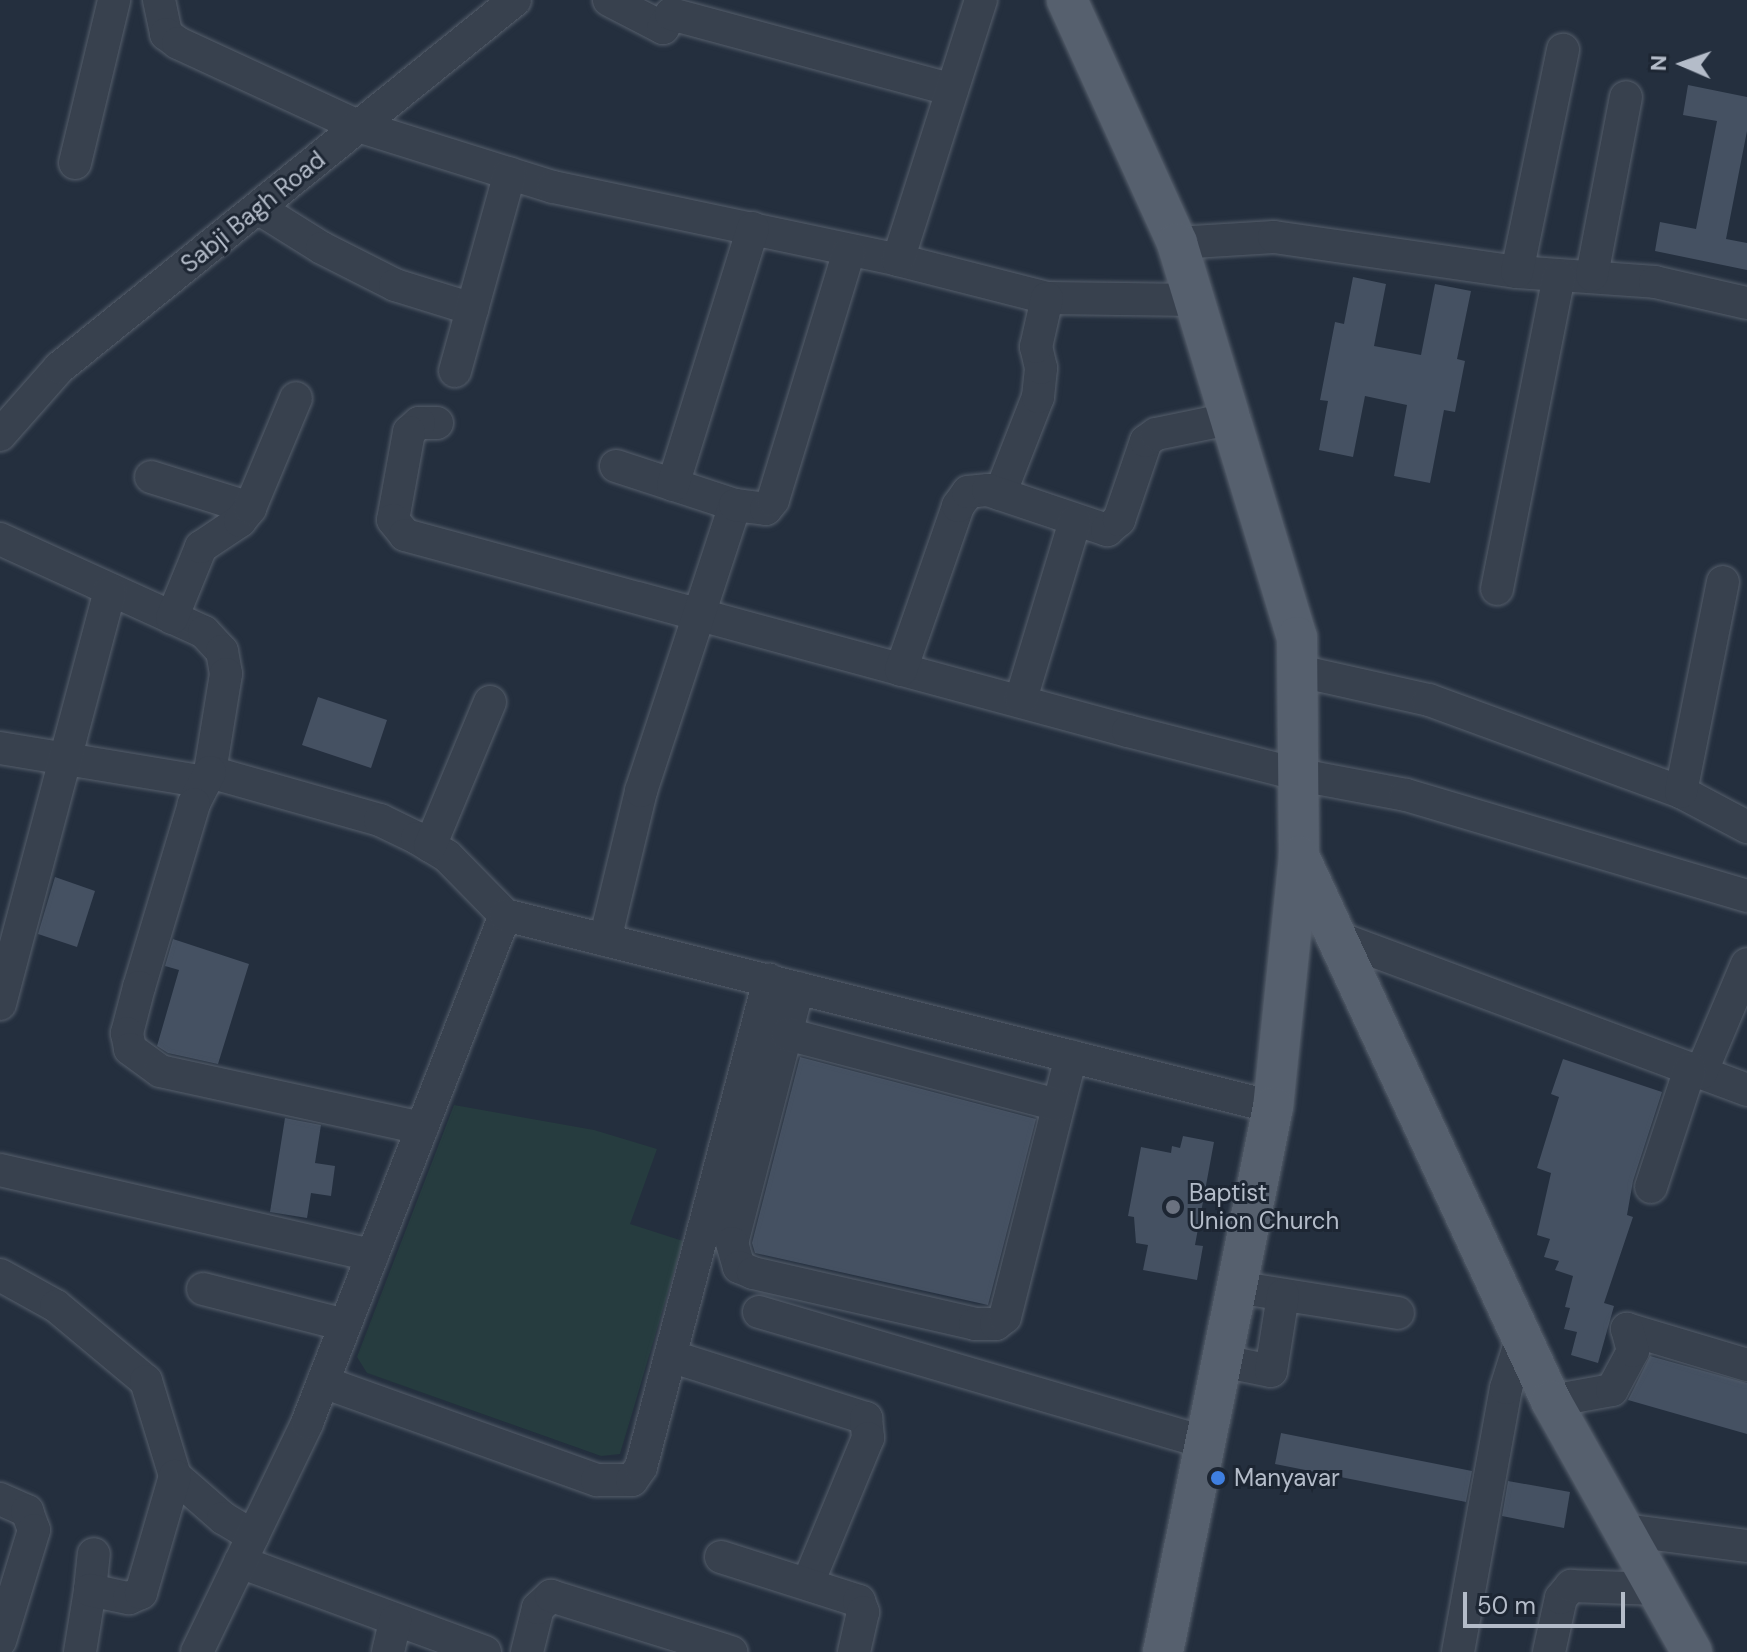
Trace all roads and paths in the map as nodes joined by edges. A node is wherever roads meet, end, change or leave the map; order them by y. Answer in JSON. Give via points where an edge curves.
{"nodes":[{"id":1,"x":114,"y":0,"type":"edge"},
{"id":2,"x":159,"y":0,"type":"edge"},
{"id":3,"x":515,"y":0,"type":"edge"},
{"id":4,"x":609,"y":0,"type":"edge"},
{"id":5,"x":981,"y":0,"type":"edge"},
{"id":6,"x":1067,"y":0,"type":"edge"},
{"id":7,"x":1563,"y":50,"type":"dead end"},
{"id":8,"x":952,"y":90,"type":"junction"},
{"id":9,"x":1626,"y":97,"type":"dead end"},
{"id":10,"x":358,"y":126,"type":"junction"},
{"id":11,"x":75,"y":163,"type":"dead end"},
{"id":12,"x":510,"y":173,"type":"junction"},
{"id":13,"x":258,"y":208,"type":"junction"},
{"id":14,"x":753,"y":228,"type":"junction"},
{"id":15,"x":1177,"y":243,"type":"junction"},
{"id":16,"x":849,"y":252,"type":"junction"},
{"id":17,"x":898,"y":260,"type":"junction"},
{"id":18,"x":1517,"y":272,"type":"junction"},
{"id":19,"x":1592,"y":275,"type":"junction"},
{"id":20,"x":1559,"y":276,"type":"junction"},
{"id":21,"x":1047,"y":298,"type":"junction"},
{"id":22,"x":1196,"y":300,"type":"junction"},
{"id":23,"x":1747,"y":303,"type":"edge"},
{"id":24,"x":472,"y":309,"type":"junction"},
{"id":25,"x":455,"y":371,"type":"dead end"},
{"id":26,"x":296,"y":398,"type":"dead end"},
{"id":27,"x":1234,"y":418,"type":"junction"},
{"id":28,"x":437,"y":423,"type":"dead end"},
{"id":29,"x":0,"y":435,"type":"edge"},
{"id":30,"x":616,"y":466,"type":"dead end"},
{"id":31,"x":151,"y":477,"type":"dead end"},
{"id":32,"x":673,"y":485,"type":"junction"},
{"id":33,"x":1000,"y":494,"type":"junction"},
{"id":34,"x":735,"y":505,"type":"junction"},
{"id":35,"x":250,"y":508,"type":"junction"},
{"id":36,"x":1075,"y":521,"type":"junction"},
{"id":37,"x":0,"y":539,"type":"edge"},
{"id":38,"x":1723,"y":582,"type":"dead end"},
{"id":39,"x":1497,"y":589,"type":"dead end"},
{"id":40,"x":110,"y":591,"type":"junction"},
{"id":41,"x":702,"y":616,"type":"junction"},
{"id":42,"x":172,"y":618,"type":"junction"},
{"id":43,"x":901,"y":670,"type":"junction"},
{"id":44,"x":1299,"y":671,"type":"junction"},
{"id":45,"x":1021,"y":699,"type":"junction"},
{"id":46,"x":490,"y":702,"type":"dead end"},
{"id":47,"x":0,"y":748,"type":"edge"},
{"id":48,"x":65,"y":759,"type":"junction"},
{"id":49,"x":1300,"y":775,"type":"junction"},
{"id":50,"x":207,"y":777,"type":"junction"},
{"id":51,"x":1681,"y":792,"type":"junction"},
{"id":52,"x":1747,"y":827,"type":"edge"},
{"id":53,"x":430,"y":846,"type":"junction"},
{"id":54,"x":1299,"y":856,"type":"junction"},
{"id":55,"x":1747,"y":896,"type":"edge"},
{"id":56,"x":505,"y":915,"type":"junction"},
{"id":57,"x":1336,"y":937,"type":"junction"},
{"id":58,"x":605,"y":940,"type":"junction"},
{"id":59,"x":1747,"y":964,"type":"edge"},
{"id":60,"x":783,"y":984,"type":"junction"},
{"id":61,"x":0,"y":1004,"type":"edge"},
{"id":62,"x":787,"y":1034,"type":"junction"},
{"id":63,"x":1071,"y":1056,"type":"junction"},
{"id":64,"x":1696,"y":1071,"type":"junction"},
{"id":65,"x":1747,"y":1090,"type":"edge"},
{"id":66,"x":1058,"y":1105,"type":"junction"},
{"id":67,"x":1273,"y":1107,"type":"junction"},
{"id":68,"x":422,"y":1128,"type":"junction"},
{"id":69,"x":0,"y":1170,"type":"edge"},
{"id":70,"x":1651,"y":1187,"type":"dead end"},
{"id":71,"x":372,"y":1255,"type":"junction"},
{"id":72,"x":0,"y":1275,"type":"edge"},
{"id":73,"x":1236,"y":1287,"type":"junction"},
{"id":74,"x":203,"y":1289,"type":"dead end"},
{"id":75,"x":1283,"y":1295,"type":"junction"},
{"id":76,"x":759,"y":1312,"type":"dead end"},
{"id":77,"x":1398,"y":1313,"type":"dead end"},
{"id":78,"x":345,"y":1325,"type":"junction"},
{"id":79,"x":1522,"y":1337,"type":"junction"},
{"id":80,"x":670,"y":1356,"type":"junction"},
{"id":81,"x":1222,"y":1361,"type":"junction"},
{"id":82,"x":1747,"y":1365,"type":"edge"},
{"id":83,"x":323,"y":1382,"type":"junction"},
{"id":84,"x":1551,"y":1401,"type":"junction"},
{"id":85,"x":1205,"y":1442,"type":"junction"},
{"id":86,"x":175,"y":1476,"type":"junction"},
{"id":87,"x":0,"y":1499,"type":"edge"},
{"id":88,"x":1624,"y":1530,"type":"junction"},
{"id":89,"x":1747,"y":1546,"type":"edge"},
{"id":90,"x":246,"y":1549,"type":"junction"},
{"id":91,"x":94,"y":1554,"type":"dead end"},
{"id":92,"x":721,"y":1557,"type":"dead end"},
{"id":93,"x":808,"y":1583,"type":"junction"},
{"id":94,"x":1656,"y":1589,"type":"junction"},
{"id":95,"x":90,"y":1590,"type":"junction"},
{"id":96,"x":391,"y":1637,"type":"edge"},
{"id":97,"x":0,"y":1641,"type":"edge"},
{"id":98,"x":80,"y":1652,"type":"edge"},
{"id":99,"x":197,"y":1652,"type":"edge"},
{"id":100,"x":485,"y":1652,"type":"edge"},
{"id":101,"x":527,"y":1652,"type":"edge"},
{"id":102,"x":731,"y":1652,"type":"edge"},
{"id":103,"x":854,"y":1652,"type":"edge"},
{"id":104,"x":1163,"y":1652,"type":"edge"},
{"id":105,"x":1458,"y":1652,"type":"edge"},
{"id":106,"x":1549,"y":1652,"type":"edge"},
{"id":107,"x":1692,"y":1652,"type":"edge"}],
"edges":[{"from":1,"to":11,"type":"street"},
{"from":2,"to":10,"type":"street","via":[[166,34],[178,43]]},
{"from":3,"to":10,"type":"street","name":"Sabji Bagh Road"},
{"from":4,"to":8,"type":"street","via":[[663,28],[671,14]]},
{"from":5,"to":8,"type":"street"},
{"from":6,"to":15,"type":"main road"},
{"from":7,"to":18,"type":"street"},
{"from":8,"to":17,"type":"street"},
{"from":9,"to":19,"type":"street"},
{"from":10,"to":12,"type":"street"},
{"from":10,"to":13,"type":"street","name":"Sabji Bagh Road"},
{"from":12,"to":14,"type":"street"},
{"from":12,"to":24,"type":"street"},
{"from":13,"to":24,"type":"street","via":[[395,285]]},
{"from":13,"to":29,"type":"street","name":"Sabji Bagh Road","via":[[59,368]]},
{"from":14,"to":16,"type":"street"},
{"from":14,"to":32,"type":"street"},
{"from":15,"to":18,"type":"street","via":[[1274,237]]},
{"from":15,"to":22,"type":"main road"},
{"from":16,"to":17,"type":"street"},
{"from":16,"to":34,"type":"street","via":[[773,500],[766,509]]},
{"from":17,"to":21,"type":"street"},
{"from":18,"to":20,"type":"street"},
{"from":19,"to":20,"type":"street"},
{"from":19,"to":23,"type":"street","via":[[1655,282]]},
{"from":20,"to":39,"type":"street"},
{"from":21,"to":22,"type":"street"},
{"from":21,"to":33,"type":"street","via":[[1036,347],[1041,368],[1038,397]]},
{"from":22,"to":27,"type":"main road"},
{"from":24,"to":25,"type":"street"},
{"from":26,"to":35,"type":"street"},
{"from":27,"to":36,"type":"street","via":[[1156,434],[1137,460],[1115,527],[1098,529]]},
{"from":27,"to":44,"type":"main road","via":[[1290,605]]},
{"from":28,"to":41,"type":"street","via":[[419,423],[409,432],[394,508],[397,529]]},
{"from":30,"to":32,"type":"street"},
{"from":31,"to":35,"type":"street"},
{"from":32,"to":34,"type":"street"},
{"from":33,"to":36,"type":"street"},
{"from":33,"to":43,"type":"street","via":[[968,492],[958,506]]},
{"from":34,"to":41,"type":"street"},
{"from":35,"to":42,"type":"street","via":[[201,547]]},
{"from":36,"to":45,"type":"street"},
{"from":37,"to":40,"type":"street"},
{"from":38,"to":51,"type":"street"},
{"from":40,"to":42,"type":"street"},
{"from":40,"to":48,"type":"street"},
{"from":41,"to":43,"type":"street"},
{"from":41,"to":58,"type":"street","via":[[641,791]]},
{"from":42,"to":50,"type":"street","via":[[204,632],[222,651],[226,674]]},
{"from":43,"to":45,"type":"street"},
{"from":44,"to":49,"type":"main road"},
{"from":44,"to":51,"type":"street","via":[[1429,700]]},
{"from":45,"to":49,"type":"street"},
{"from":46,"to":53,"type":"street"},
{"from":47,"to":48,"type":"street"},
{"from":48,"to":50,"type":"street"},
{"from":48,"to":61,"type":"street"},
{"from":49,"to":54,"type":"main road"},
{"from":49,"to":55,"type":"street","via":[[1406,795]]},
{"from":50,"to":53,"type":"street","via":[[380,820]]},
{"from":50,"to":68,"type":"street","via":[[139,987],[127,1033],[130,1049],[160,1071]]},
{"from":51,"to":52,"type":"street"},
{"from":53,"to":56,"type":"street"},
{"from":54,"to":57,"type":"main road"},
{"from":54,"to":67,"type":"main road"},
{"from":56,"to":58,"type":"street"},
{"from":56,"to":68,"type":"street"},
{"from":57,"to":64,"type":"street"},
{"from":57,"to":79,"type":"main road"},
{"from":58,"to":60,"type":"street"},
{"from":59,"to":64,"type":"street"},
{"from":60,"to":62,"type":"street"},
{"from":60,"to":63,"type":"street"},
{"from":60,"to":80,"type":"street"},
{"from":62,"to":66,"type":"street"},
{"from":62,"to":66,"type":"street","via":[[732,1243],[739,1267],[753,1273],[975,1324],[996,1324],[1005,1317]]},
{"from":63,"to":66,"type":"street"},
{"from":63,"to":67,"type":"street"},
{"from":64,"to":65,"type":"street"},
{"from":64,"to":70,"type":"street"},
{"from":67,"to":73,"type":"main road"},
{"from":68,"to":71,"type":"street"},
{"from":69,"to":71,"type":"street"},
{"from":71,"to":78,"type":"street"},
{"from":72,"to":86,"type":"street","via":[[56,1306],[146,1381]]},
{"from":73,"to":75,"type":"street"},
{"from":73,"to":81,"type":"main road"},
{"from":74,"to":78,"type":"street"},
{"from":75,"to":77,"type":"street"},
{"from":75,"to":81,"type":"street","via":[[1271,1371]]},
{"from":76,"to":85,"type":"street"},
{"from":78,"to":83,"type":"street"},
{"from":79,"to":84,"type":"main road"},
{"from":79,"to":105,"type":"street","via":[[1506,1388]]},
{"from":80,"to":83,"type":"street","via":[[641,1467],[632,1480],[616,1484]]},
{"from":80,"to":93,"type":"street","via":[[866,1418],[868,1438]]},
{"from":81,"to":85,"type":"main road"},
{"from":82,"to":84,"type":"street","via":[[1627,1329],[1633,1351],[1612,1390]]},
{"from":83,"to":90,"type":"street"},
{"from":84,"to":88,"type":"main road"},
{"from":85,"to":104,"type":"main road"},
{"from":86,"to":90,"type":"street","via":[[223,1518]]},
{"from":86,"to":95,"type":"street","via":[[141,1593],[129,1598]]},
{"from":87,"to":97,"type":"street","via":[[27,1511],[34,1530]]},
{"from":88,"to":89,"type":"street"},
{"from":88,"to":94,"type":"main road"},
{"from":90,"to":96,"type":"street"},
{"from":90,"to":99,"type":"street"},
{"from":91,"to":95,"type":"street"},
{"from":92,"to":93,"type":"street"},
{"from":93,"to":103,"type":"street","via":[[859,1601],[863,1612]]},
{"from":94,"to":106,"type":"street","via":[[1571,1586],[1561,1598]]},
{"from":94,"to":107,"type":"main road"},
{"from":95,"to":98,"type":"street"},
{"from":96,"to":100,"type":"street"},
{"from":101,"to":102,"type":"street","via":[[538,1608],[551,1596]]}]}
